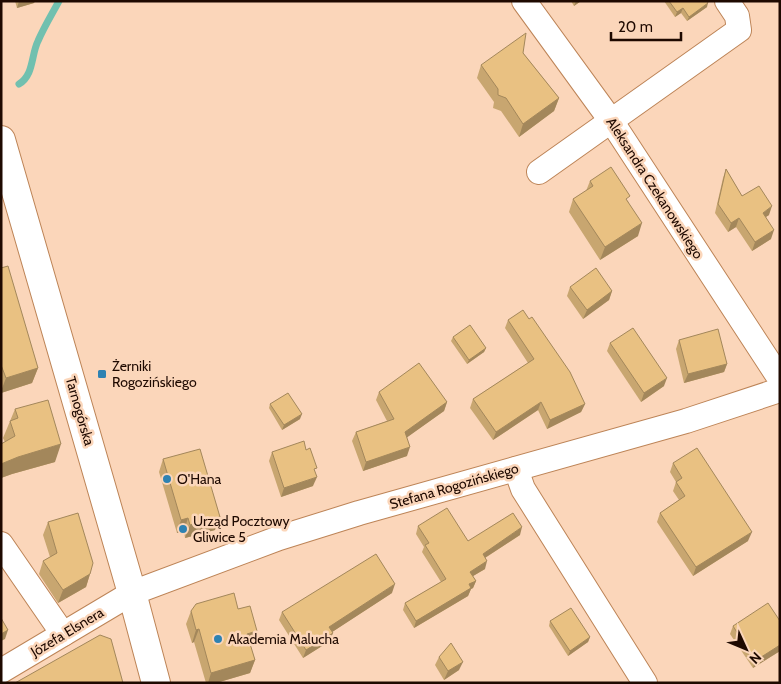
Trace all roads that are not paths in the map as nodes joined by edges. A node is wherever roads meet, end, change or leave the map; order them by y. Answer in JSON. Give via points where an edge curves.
{"nodes":[{"id":1,"x":524,"y":1,"type":"edge"},
{"id":2,"x":727,"y":1,"type":"edge"},
{"id":3,"x":612,"y":122,"type":"junction"},
{"id":4,"x":1,"y":140,"type":"edge"},
{"id":5,"x":539,"y":172,"type":"dead end"},
{"id":6,"x":780,"y":379,"type":"edge"},
{"id":7,"x":780,"y":390,"type":"edge"},
{"id":8,"x":516,"y":469,"type":"junction"},
{"id":9,"x":1,"y":544,"type":"edge"},
{"id":10,"x":132,"y":592,"type":"junction"},
{"id":11,"x":63,"y":634,"type":"junction"},
{"id":12,"x":1,"y":671,"type":"edge"},
{"id":13,"x":156,"y":683,"type":"edge"},
{"id":14,"x":645,"y":683,"type":"edge"}],
"edges":[{"from":1,"to":3,"type":"street","name":"Aleksandra Czekanowskiego"},
{"from":2,"to":3,"type":"street","via":[[737,16],[739,30]]},
{"from":3,"to":5,"type":"street"},
{"from":3,"to":6,"type":"street","name":"Aleksandra Czekanowskiego"},
{"from":4,"to":10,"type":"main road","name":"Tarnogórska"},
{"from":7,"to":8,"type":"street","name":"Stefana Rogozińskiego","via":[[686,421]]},
{"from":8,"to":10,"type":"street","name":"Stefana Rogozińskiego","via":[[279,538]]},
{"from":8,"to":14,"type":"street","via":[[523,489]]},
{"from":9,"to":11,"type":"street"},
{"from":10,"to":11,"type":"street","name":"Józefa Elsnera"},
{"from":10,"to":13,"type":"main road","name":"Tarnogórska"},
{"from":11,"to":12,"type":"street","name":"Józefa Elsnera"}]}
